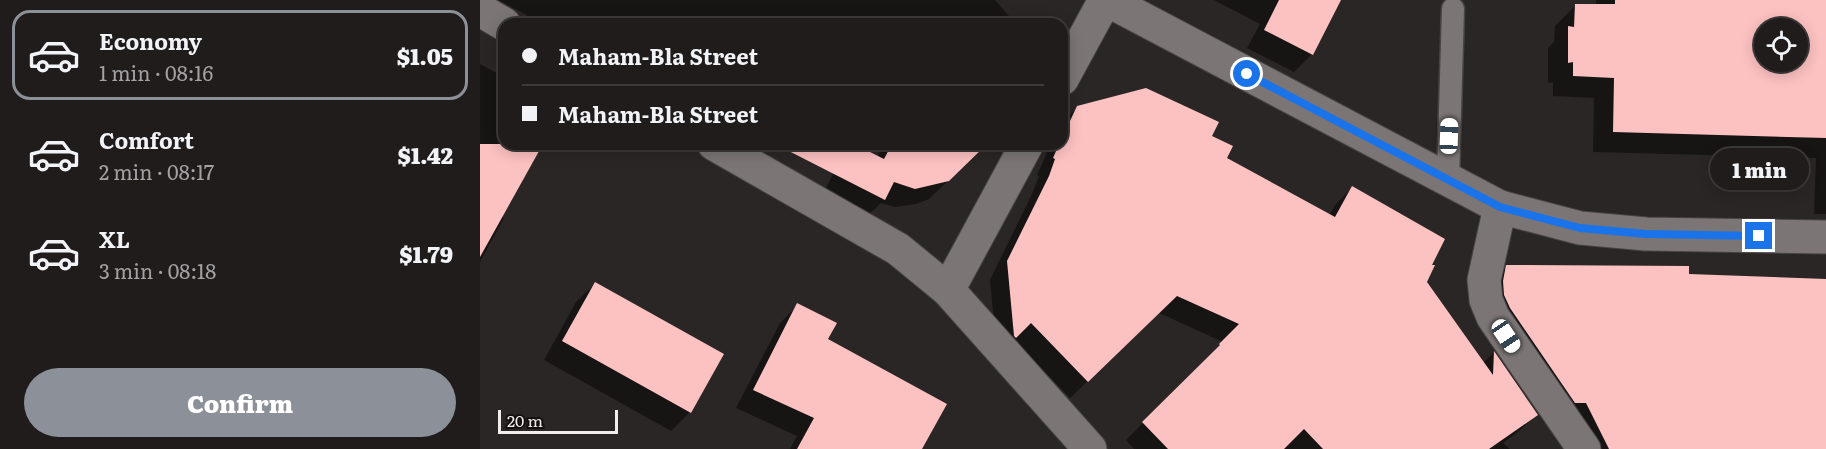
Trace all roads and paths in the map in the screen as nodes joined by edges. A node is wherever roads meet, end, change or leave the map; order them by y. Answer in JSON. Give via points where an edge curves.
{"nodes":[{"id":1,"x":1106,"y":0,"type":"edge"},
{"id":2,"x":1452,"y":9,"type":"dead end"},
{"id":3,"x":480,"y":10,"type":"edge"},
{"id":4,"x":498,"y":20,"type":"edge"},
{"id":5,"x":1068,"y":68,"type":"edge"},
{"id":6,"x":725,"y":150,"type":"edge"},
{"id":7,"x":1024,"y":150,"type":"edge"},
{"id":8,"x":1448,"y":179,"type":"junction"},
{"id":9,"x":1500,"y":207,"type":"junction"},
{"id":10,"x":1826,"y":237,"type":"edge"},
{"id":11,"x":948,"y":290,"type":"junction"},
{"id":12,"x":1090,"y":449,"type":"edge"},
{"id":13,"x":1584,"y":449,"type":"edge"}],
"edges":[{"from":1,"to":5,"type":"street"},
{"from":1,"to":8,"type":"street"},
{"from":2,"to":8,"type":"lane"},
{"from":3,"to":4,"type":"street"},
{"from":6,"to":11,"type":"street","via":[[898,249]]},
{"from":7,"to":11,"type":"street"},
{"from":8,"to":9,"type":"street"},
{"from":9,"to":10,"type":"street","via":[[1580,228]]},
{"from":9,"to":13,"type":"street","via":[[1484,280],[1486,300],[1493,317]]},
{"from":11,"to":12,"type":"street"}]}
